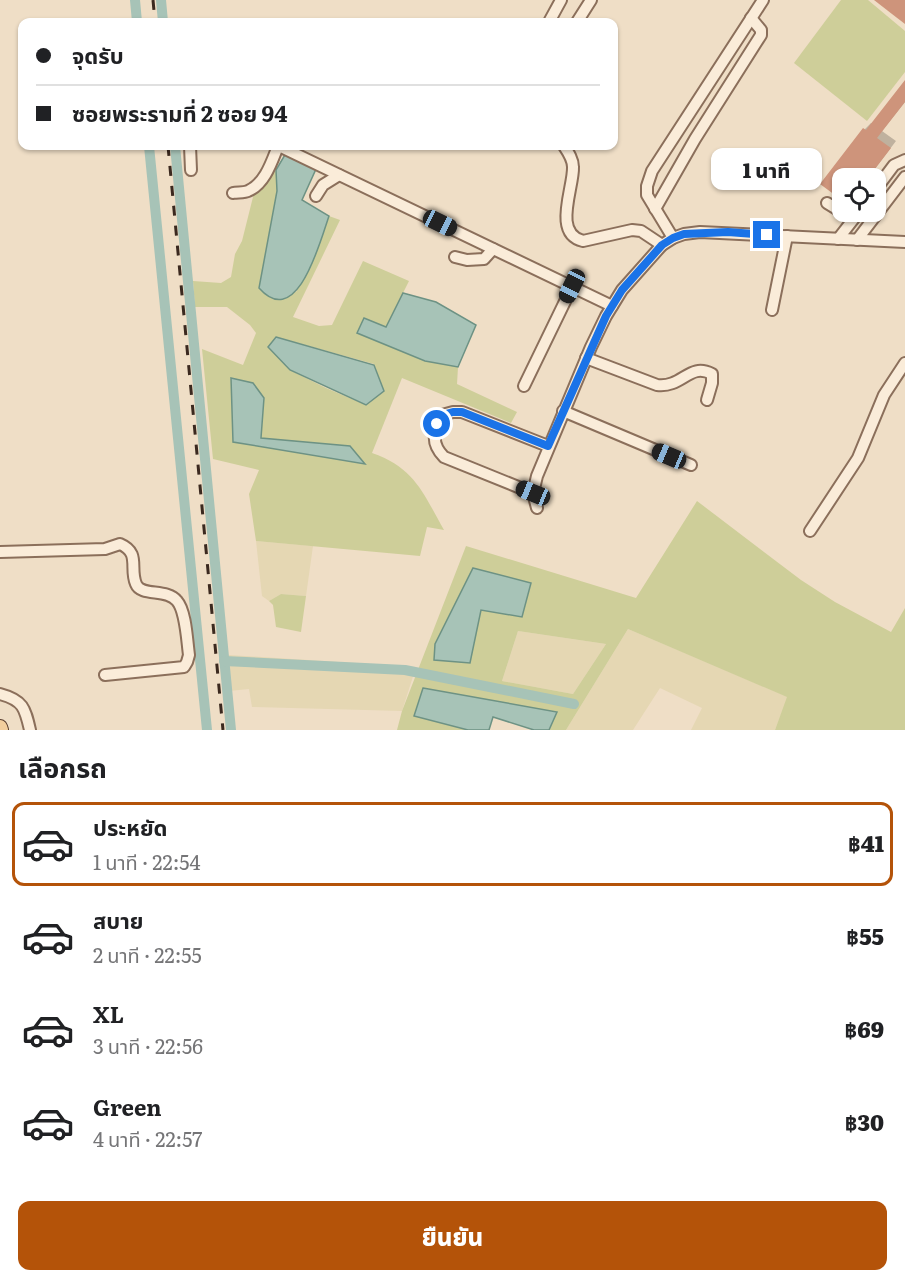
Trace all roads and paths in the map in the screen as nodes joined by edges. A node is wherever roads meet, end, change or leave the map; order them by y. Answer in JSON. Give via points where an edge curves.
{"nodes":[{"id":1,"x":561,"y":0,"type":"edge"},
{"id":2,"x":591,"y":0,"type":"edge"},
{"id":3,"x":762,"y":0,"type":"edge"},
{"id":4,"x":551,"y":18,"type":"edge"},
{"id":5,"x":580,"y":18,"type":"edge"},
{"id":6,"x":751,"y":18,"type":"junction"},
{"id":7,"x":719,"y":68,"type":"junction"},
{"id":8,"x":732,"y":78,"type":"junction"},
{"id":9,"x":680,"y":129,"type":"junction"},
{"id":10,"x":695,"y":139,"type":"junction"},
{"id":11,"x":190,"y":150,"type":"edge"},
{"id":12,"x":277,"y":150,"type":"edge"},
{"id":13,"x":287,"y":150,"type":"edge"},
{"id":14,"x":567,"y":150,"type":"edge"},
{"id":15,"x":905,"y":160,"type":"edge"},
{"id":16,"x":191,"y":170,"type":"dead end"},
{"id":17,"x":339,"y":175,"type":"junction"},
{"id":18,"x":886,"y":176,"type":"edge"},
{"id":19,"x":905,"y":177,"type":"edge"},
{"id":20,"x":233,"y":193,"type":"dead end"},
{"id":21,"x":316,"y":196,"type":"dead end"},
{"id":22,"x":827,"y":203,"type":"dead end"},
{"id":23,"x":832,"y":205,"type":"edge"},
{"id":24,"x":655,"y":209,"type":"junction"},
{"id":25,"x":851,"y":222,"type":"edge"},
{"id":26,"x":787,"y":236,"type":"junction"},
{"id":27,"x":673,"y":238,"type":"junction"},
{"id":28,"x":838,"y":240,"type":"junction"},
{"id":29,"x":857,"y":240,"type":"junction"},
{"id":30,"x":905,"y":242,"type":"edge"},
{"id":31,"x":662,"y":245,"type":"junction"},
{"id":32,"x":493,"y":249,"type":"junction"},
{"id":33,"x":455,"y":257,"type":"dead end"},
{"id":34,"x":572,"y":286,"type":"junction"},
{"id":35,"x":612,"y":306,"type":"junction"},
{"id":36,"x":772,"y":310,"type":"dead end"},
{"id":37,"x":586,"y":358,"type":"junction"},
{"id":38,"x":905,"y":363,"type":"edge"},
{"id":39,"x":524,"y":386,"type":"dead end"},
{"id":40,"x":707,"y":400,"type":"dead end"},
{"id":41,"x":563,"y":411,"type":"junction"},
{"id":42,"x":548,"y":446,"type":"junction"},
{"id":43,"x":691,"y":465,"type":"dead end"},
{"id":44,"x":533,"y":493,"type":"junction"},
{"id":45,"x":537,"y":508,"type":"dead end"},
{"id":46,"x":810,"y":531,"type":"dead end"},
{"id":47,"x":0,"y":552,"type":"edge"},
{"id":48,"x":105,"y":675,"type":"dead end"},
{"id":49,"x":0,"y":694,"type":"edge"},
{"id":50,"x":30,"y":730,"type":"edge"}],
"edges":[{"from":1,"to":4,"type":"street"},
{"from":2,"to":5,"type":"street"},
{"from":3,"to":6,"type":"street"},
{"from":6,"to":7,"type":"street"},
{"from":6,"to":8,"type":"street","via":[[761,35]]},
{"from":7,"to":8,"type":"street"},
{"from":7,"to":9,"type":"street"},
{"from":8,"to":10,"type":"street"},
{"from":9,"to":10,"type":"street"},
{"from":9,"to":24,"type":"street","via":[[652,171],[647,186]]},
{"from":10,"to":24,"type":"street"},
{"from":11,"to":16,"type":"street"},
{"from":12,"to":20,"type":"street","via":[[258,183],[247,191]]},
{"from":13,"to":17,"type":"street"},
{"from":14,"to":31,"type":"street","via":[[573,168],[566,221],[578,240],[632,230],[641,231]]},
{"from":15,"to":18,"type":"street","via":[[894,165]]},
{"from":17,"to":21,"type":"street","via":[[323,185]]},
{"from":17,"to":32,"type":"street"},
{"from":19,"to":29,"type":"street"},
{"from":22,"to":23,"type":"street"},
{"from":24,"to":27,"type":"street"},
{"from":25,"to":28,"type":"street"},
{"from":26,"to":27,"type":"street","via":[[700,232]]},
{"from":26,"to":28,"type":"street"},
{"from":26,"to":36,"type":"street"},
{"from":27,"to":31,"type":"street"},
{"from":28,"to":29,"type":"street"},
{"from":29,"to":30,"type":"street"},
{"from":31,"to":35,"type":"street"},
{"from":32,"to":33,"type":"street","via":[[484,259]]},
{"from":32,"to":34,"type":"street"},
{"from":34,"to":35,"type":"street"},
{"from":34,"to":39,"type":"street"},
{"from":35,"to":37,"type":"street"},
{"from":37,"to":40,"type":"street","via":[[657,385],[669,386],[693,372],[707,372],[712,374],[712,383]]},
{"from":37,"to":41,"type":"street"},
{"from":38,"to":46,"type":"street","via":[[884,395],[858,458]]},
{"from":41,"to":42,"type":"street"},
{"from":41,"to":43,"type":"street"},
{"from":42,"to":44,"type":"street"},
{"from":42,"to":44,"type":"street","via":[[462,412],[442,415],[437,424],[436,449],[444,457]]},
{"from":44,"to":45,"type":"street"},
{"from":47,"to":48,"type":"street","via":[[105,549],[120,544],[132,555],[138,588],[171,594],[179,602],[189,655],[184,667]]},
{"from":49,"to":50,"type":"street","via":[[21,704]]}]}
